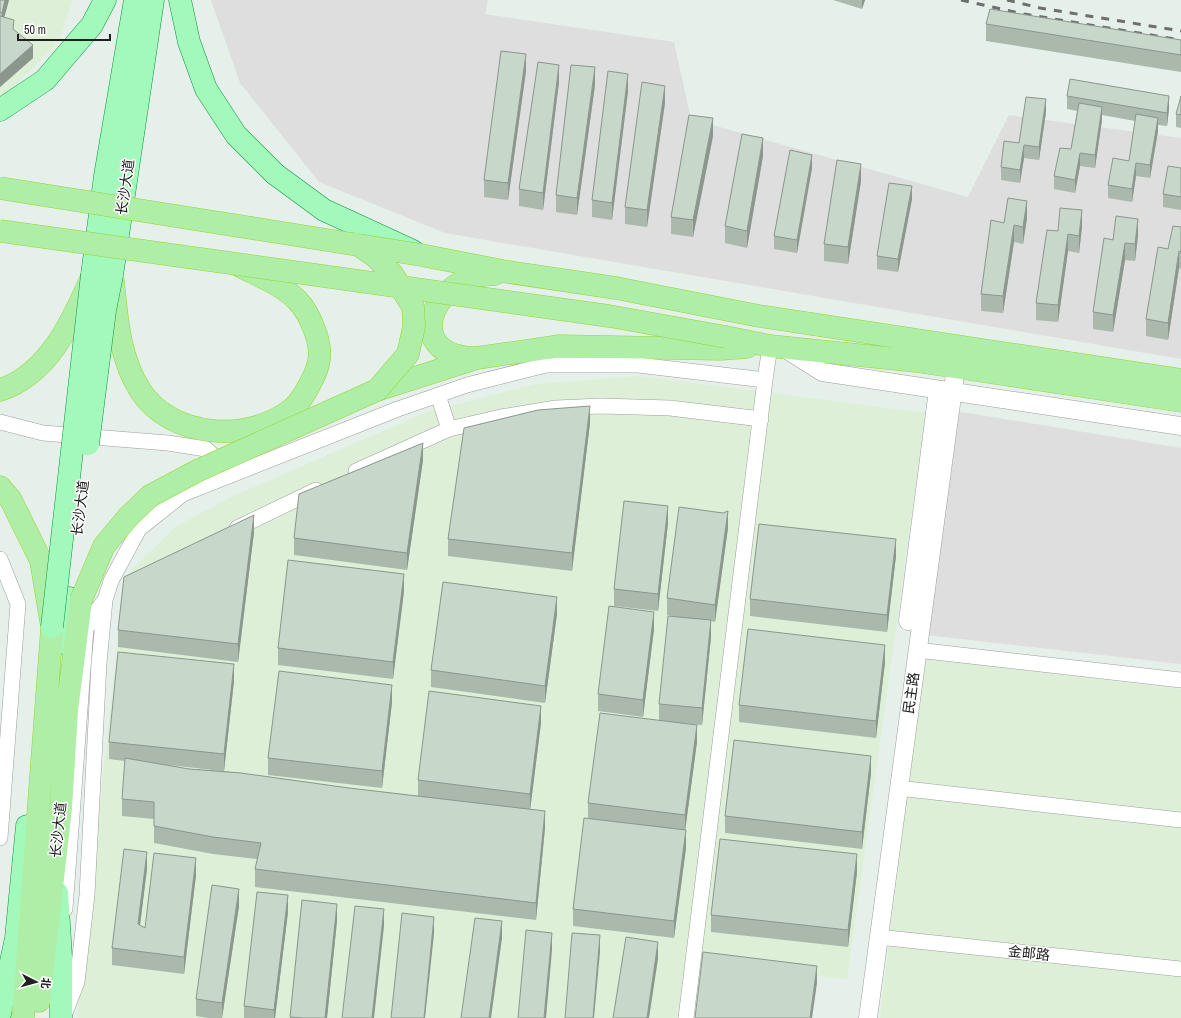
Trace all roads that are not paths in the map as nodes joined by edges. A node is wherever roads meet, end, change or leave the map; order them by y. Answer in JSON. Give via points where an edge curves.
{"nodes":[{"id":1,"x":105,"y":0,"type":"edge"},
{"id":2,"x":135,"y":0,"type":"edge"},
{"id":3,"x":153,"y":0,"type":"edge"},
{"id":4,"x":180,"y":0,"type":"edge"},
{"id":5,"x":0,"y":110,"type":"edge"},
{"id":6,"x":0,"y":188,"type":"edge"},
{"id":7,"x":0,"y":231,"type":"edge"},
{"id":8,"x":357,"y":244,"type":"junction"},
{"id":9,"x":421,"y":255,"type":"junction"},
{"id":10,"x":235,"y":264,"type":"junction"},
{"id":11,"x":508,"y":272,"type":"junction"},
{"id":12,"x":102,"y":275,"type":"junction"},
{"id":13,"x":724,"y":343,"type":"junction"},
{"id":14,"x":777,"y":346,"type":"junction"},
{"id":15,"x":477,"y":358,"type":"junction"},
{"id":16,"x":956,"y":367,"type":"junction"},
{"id":17,"x":765,"y":380,"type":"junction"},
{"id":18,"x":1181,"y":380,"type":"edge"},
{"id":19,"x":0,"y":390,"type":"edge"},
{"id":20,"x":377,"y":390,"type":"junction"},
{"id":21,"x":945,"y":391,"type":"junction"},
{"id":22,"x":438,"y":395,"type":"junction"},
{"id":23,"x":1181,"y":401,"type":"edge"},
{"id":24,"x":761,"y":419,"type":"junction"},
{"id":25,"x":0,"y":422,"type":"edge"},
{"id":26,"x":1181,"y":426,"type":"edge"},
{"id":27,"x":449,"y":429,"type":"junction"},
{"id":28,"x":234,"y":474,"type":"junction"},
{"id":29,"x":342,"y":478,"type":"edge"},
{"id":30,"x":328,"y":484,"type":"edge"},
{"id":31,"x":0,"y":487,"type":"edge"},
{"id":32,"x":224,"y":533,"type":"edge"},
{"id":33,"x":0,"y":559,"type":"edge"},
{"id":34,"x":129,"y":580,"type":"edge"},
{"id":35,"x":106,"y":594,"type":"junction"},
{"id":36,"x":75,"y":599,"type":"junction"},
{"id":37,"x":52,"y":627,"type":"junction"},
{"id":38,"x":917,"y":650,"type":"junction"},
{"id":39,"x":1181,"y":680,"type":"edge"},
{"id":40,"x":73,"y":715,"type":"junction"},
{"id":41,"x":44,"y":730,"type":"junction"},
{"id":42,"x":898,"y":788,"type":"junction"},
{"id":43,"x":1181,"y":820,"type":"edge"},
{"id":44,"x":0,"y":838,"type":"edge"},
{"id":45,"x":56,"y":851,"type":"junction"},
{"id":46,"x":39,"y":928,"type":"junction"},
{"id":47,"x":878,"y":937,"type":"junction"},
{"id":48,"x":61,"y":958,"type":"junction"},
{"id":49,"x":1181,"y":969,"type":"edge"},
{"id":50,"x":0,"y":1014,"type":"edge"},
{"id":51,"x":23,"y":1018,"type":"edge"},
{"id":52,"x":37,"y":1018,"type":"edge"},
{"id":53,"x":62,"y":1018,"type":"edge"},
{"id":54,"x":686,"y":1018,"type":"edge"},
{"id":55,"x":857,"y":1018,"type":"edge"},
{"id":56,"x":868,"y":1018,"type":"edge"}],
"edges":[{"from":1,"to":5,"type":"main road","via":[[92,25],[46,80]]},
{"from":2,"to":12,"type":"main road","via":[[105,176]]},
{"from":3,"to":12,"type":"main road","name":"长沙大道"},
{"from":4,"to":9,"type":"main road","bridge":true,"via":[[189,42],[206,89],[236,135],[275,174],[324,210]]},
{"from":6,"to":8,"type":"highway","bridge":true},
{"from":7,"to":10,"type":"highway","bridge":true},
{"from":8,"to":9,"type":"highway","bridge":true},
{"from":8,"to":20,"type":"highway","bridge":true,"via":[[376,257],[393,274],[413,308],[414,326],[408,354]]},
{"from":9,"to":11,"type":"highway"},
{"from":10,"to":12,"type":"highway","bridge":true,"via":[[281,286],[298,300],[310,319],[320,345],[318,369],[305,395],[293,409],[254,429],[200,429],[176,421],[157,409],[141,391],[129,369]]},
{"from":10,"to":13,"type":"highway","bridge":true,"via":[[609,316]]},
{"from":11,"to":15,"type":"highway","via":[[472,277],[457,284],[434,308],[430,323],[438,344],[447,352],[459,357]]},
{"from":11,"to":18,"type":"highway","via":[[616,288],[759,316]]},
{"from":12,"to":19,"type":"highway","bridge":true,"via":[[62,338],[46,358],[24,378]]},
{"from":12,"to":36,"type":"main road","name":"长沙大道","bridge":true,"via":[[105,310]]},
{"from":12,"to":37,"type":"main road","bridge":true},
{"from":13,"to":14,"type":"highway"},
{"from":13,"to":15,"type":"highway","via":[[560,346]]},
{"from":14,"to":16,"type":"highway"},
{"from":14,"to":17,"type":"street"},
{"from":14,"to":21,"type":"street","via":[[822,372]]},
{"from":15,"to":20,"type":"highway","name":"长沙大道"},
{"from":16,"to":21,"type":"street","name":"民主路"},
{"from":16,"to":23,"type":"highway"},
{"from":17,"to":22,"type":"street","via":[[638,365],[546,365]]},
{"from":17,"to":24,"type":"street"},
{"from":20,"to":36,"type":"highway","name":"长沙大道","bridge":true,"via":[[197,471],[150,496],[104,546]]},
{"from":21,"to":26,"type":"street"},
{"from":21,"to":38,"type":"street","name":"民主路"},
{"from":21,"to":55,"type":"street","name":"民主路"},
{"from":22,"to":27,"type":"street"},
{"from":22,"to":28,"type":"street"},
{"from":24,"to":27,"type":"street","via":[[670,408],[601,406],[556,408]]},
{"from":24,"to":54,"type":"street"},
{"from":25,"to":28,"type":"street","via":[[43,432],[206,449]]},
{"from":27,"to":29,"type":"street"},
{"from":28,"to":35,"type":"street","via":[[183,494],[139,529]]},
{"from":30,"to":32,"type":"street"},
{"from":31,"to":37,"type":"highway","name":"长沙大道","bridge":true,"via":[[11,500],[41,561]]},
{"from":33,"to":44,"type":"street","via":[[18,604]]},
{"from":34,"to":35,"type":"street"},
{"from":35,"to":40,"type":"street","via":[[86,629]]},
{"from":35,"to":53,"type":"street","via":[[99,663],[87,895],[77,982]]},
{"from":36,"to":40,"type":"highway","name":"长沙大道"},
{"from":37,"to":41,"type":"highway","name":"长沙大道"},
{"from":38,"to":39,"type":"street"},
{"from":38,"to":42,"type":"street","name":"民主路"},
{"from":40,"to":45,"type":"highway","name":"长沙大道"},
{"from":40,"to":48,"type":"street"},
{"from":41,"to":46,"type":"highway","name":"长沙大道"},
{"from":41,"to":50,"type":"main road","via":[[32,772],[16,938]]},
{"from":42,"to":43,"type":"street"},
{"from":42,"to":47,"type":"street","name":"民主路"},
{"from":45,"to":46,"type":"highway","name":"长沙大道"},
{"from":45,"to":48,"type":"main road"},
{"from":46,"to":51,"type":"highway","name":"长沙大道"},
{"from":46,"to":52,"type":"highway","name":"长沙大道"},
{"from":47,"to":49,"type":"street","name":"金邮路"},
{"from":47,"to":56,"type":"street","name":"民主路"},
{"from":48,"to":53,"type":"main road"}]}
